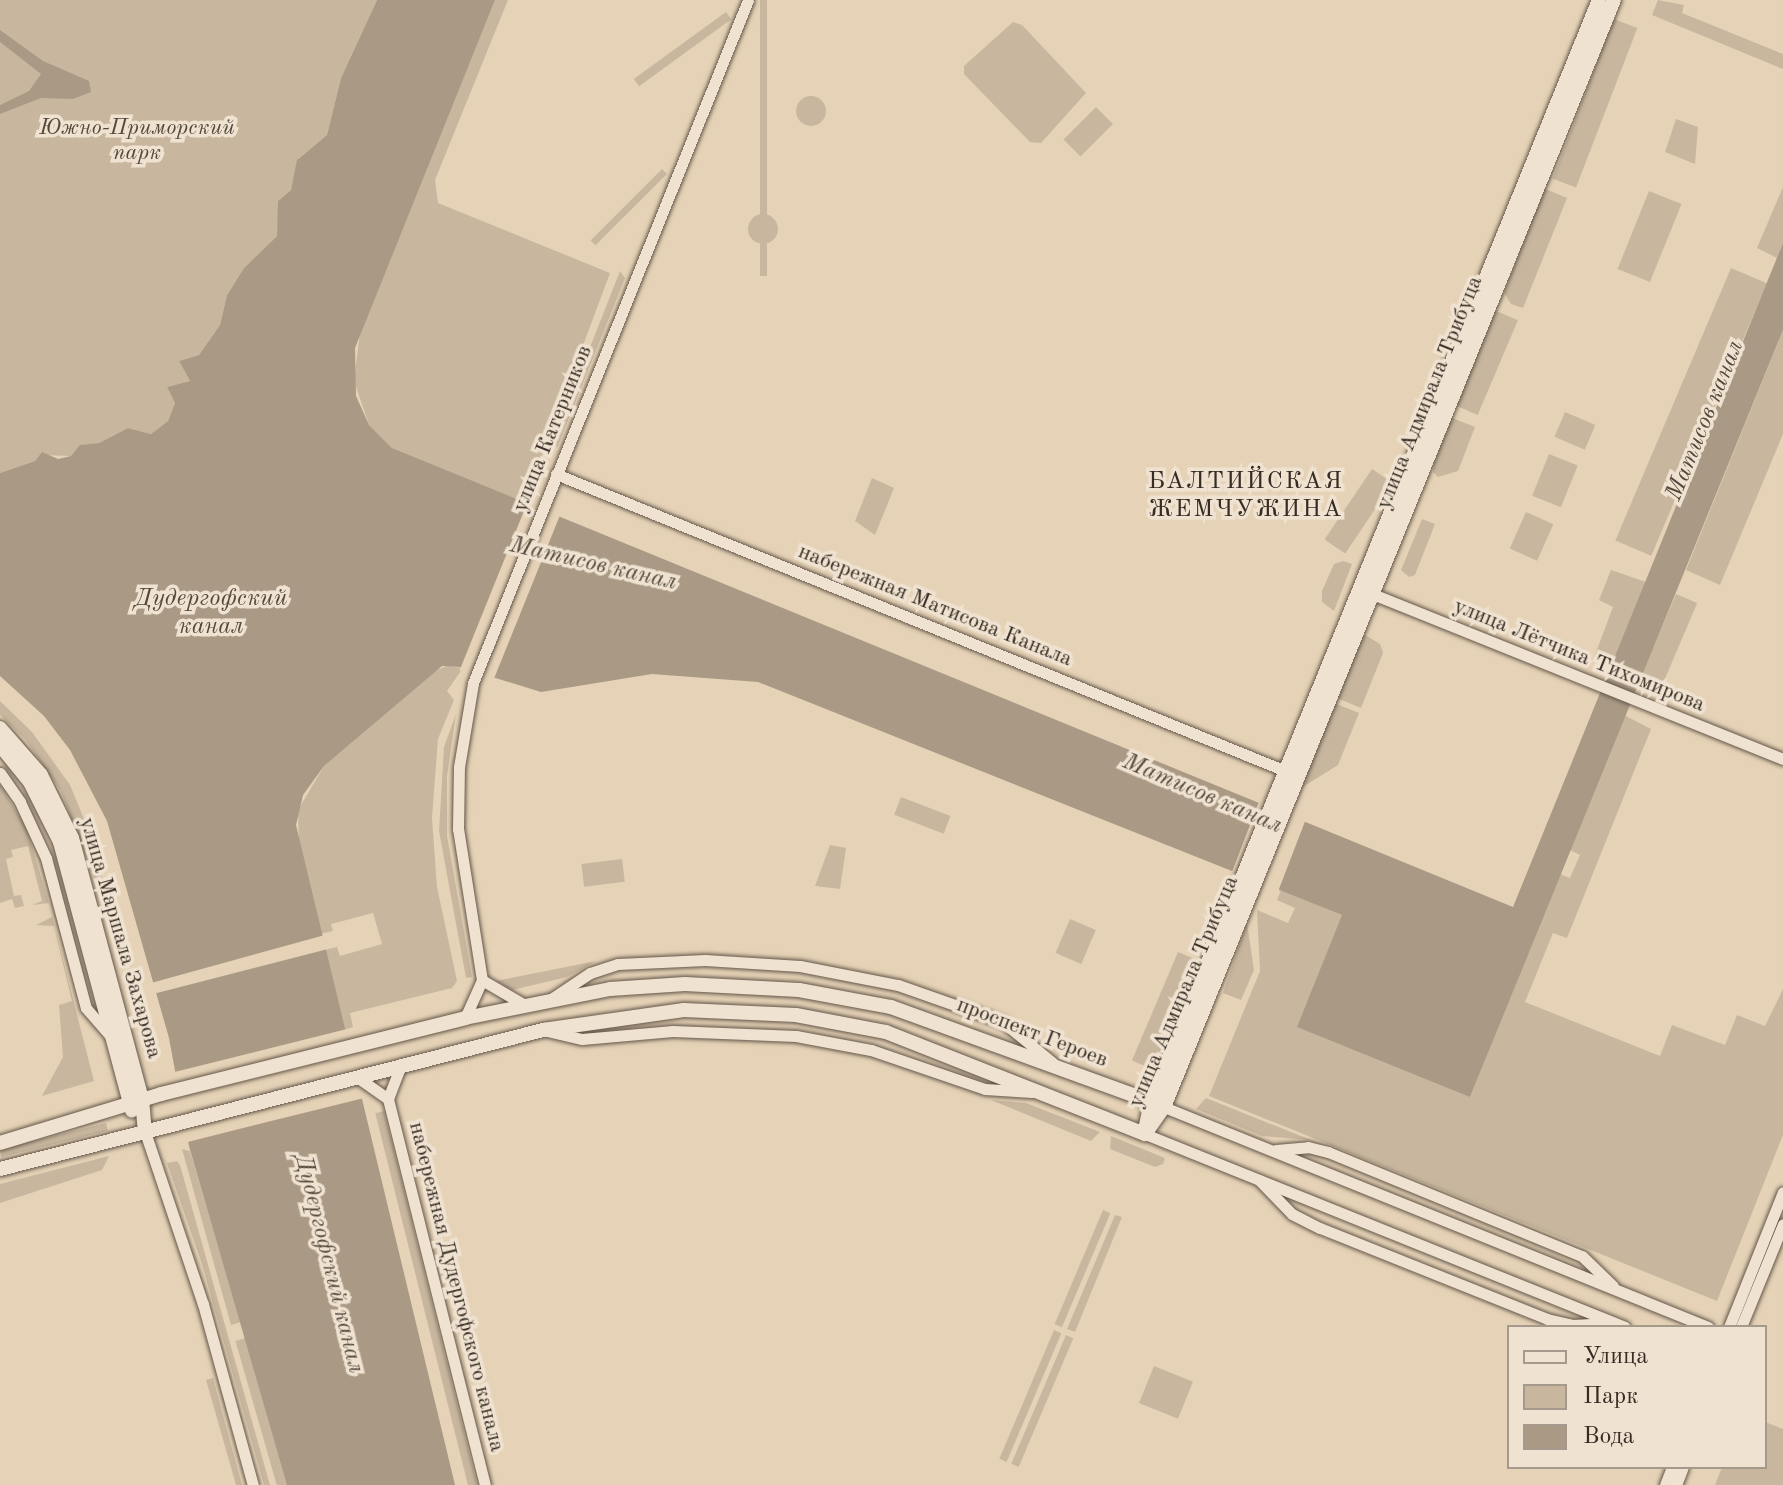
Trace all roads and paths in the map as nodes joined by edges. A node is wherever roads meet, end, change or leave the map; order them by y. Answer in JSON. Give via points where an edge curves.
{"nodes":[{"id":1,"x":748,"y":0,"type":"edge"},
{"id":2,"x":1599,"y":0,"type":"edge"},
{"id":3,"x":1614,"y":0,"type":"edge"},
{"id":4,"x":556,"y":474,"type":"junction"},
{"id":5,"x":1367,"y":591,"type":"junction"},
{"id":6,"x":0,"y":728,"type":"edge"},
{"id":7,"x":0,"y":745,"type":"edge"},
{"id":8,"x":1783,"y":759,"type":"edge"},
{"id":9,"x":0,"y":773,"type":"edge"},
{"id":10,"x":1293,"y":774,"type":"junction"},
{"id":11,"x":482,"y":980,"type":"junction"},
{"id":12,"x":550,"y":999,"type":"junction"},
{"id":13,"x":525,"y":1005,"type":"junction"},
{"id":14,"x":465,"y":1018,"type":"junction"},
{"id":15,"x":543,"y":1030,"type":"junction"},
{"id":16,"x":113,"y":1039,"type":"junction"},
{"id":17,"x":1053,"y":1064,"type":"junction"},
{"id":18,"x":399,"y":1070,"type":"junction"},
{"id":19,"x":361,"y":1080,"type":"junction"},
{"id":20,"x":1039,"y":1092,"type":"junction"},
{"id":21,"x":388,"y":1099,"type":"junction"},
{"id":22,"x":135,"y":1101,"type":"junction"},
{"id":23,"x":1157,"y":1104,"type":"junction"},
{"id":24,"x":145,"y":1132,"type":"junction"},
{"id":25,"x":1145,"y":1134,"type":"junction"},
{"id":26,"x":0,"y":1143,"type":"edge"},
{"id":27,"x":1271,"y":1151,"type":"junction"},
{"id":28,"x":0,"y":1169,"type":"edge"},
{"id":29,"x":1258,"y":1180,"type":"junction"},
{"id":30,"x":1783,"y":1192,"type":"edge"},
{"id":31,"x":1783,"y":1224,"type":"edge"},
{"id":32,"x":1616,"y":1289,"type":"junction"},
{"id":33,"x":1620,"y":1325,"type":"edge"},
{"id":34,"x":1703,"y":1325,"type":"edge"},
{"id":35,"x":1730,"y":1325,"type":"edge"},
{"id":36,"x":1742,"y":1325,"type":"edge"},
{"id":37,"x":253,"y":1485,"type":"edge"},
{"id":38,"x":485,"y":1485,"type":"edge"}],
"edges":[{"from":1,"to":4,"type":"street","name":"улица Катерников"},
{"from":2,"to":5,"type":"street","name":"улица Адмирала Трибуца"},
{"from":3,"to":5,"type":"street","name":"улица Адмирала Трибуца"},
{"from":4,"to":10,"type":"street","name":"набережная Матисова Канала"},
{"from":4,"to":11,"type":"street","name":"улица Катерников","via":[[473,683],[462,742],[460,867]]},
{"from":5,"to":8,"type":"street","name":"улица Лётчика Тихомирова"},
{"from":5,"to":10,"type":"street","name":"улица Адмирала Трибуца"},
{"from":6,"to":22,"type":"street","name":"улица Маршала Захарова","via":[[41,775],[72,838]]},
{"from":7,"to":16,"type":"street","name":"улица Маршала Захарова","via":[[30,782],[60,842]]},
{"from":9,"to":16,"type":"street","via":[[27,814],[46,858],[86,1008]]},
{"from":10,"to":23,"type":"street","name":"улица Адмирала Трибуца"},
{"from":11,"to":13,"type":"street"},
{"from":11,"to":14,"type":"street"},
{"from":12,"to":13,"type":"street","name":"проспект Героев"},
{"from":12,"to":17,"type":"street","name":"проспект Героев","via":[[685,984],[799,990],[891,1007]]},
{"from":12,"to":17,"type":"street","via":[[590,973],[618,964],[705,960],[800,966],[898,985],[1003,1022]]},
{"from":13,"to":14,"type":"street","name":"проспект Героев"},
{"from":14,"to":22,"type":"street","name":"проспект Героев"},
{"from":15,"to":18,"type":"street"},
{"from":15,"to":20,"type":"street","via":[[582,1039],[673,1031],[796,1036],[882,1054],[985,1089]]},
{"from":15,"to":20,"type":"street","via":[[684,1010],[796,1015],[932,1046]]},
{"from":16,"to":22,"type":"street","name":"улица Маршала Захарова"},
{"from":17,"to":23,"type":"street","name":"проспект Героев"},
{"from":18,"to":19,"type":"street"},
{"from":18,"to":21,"type":"street","name":"набережная Дудергофского канала"},
{"from":19,"to":21,"type":"street","name":"набережная Дудергофского канала"},
{"from":19,"to":24,"type":"street"},
{"from":20,"to":25,"type":"street"},
{"from":21,"to":38,"type":"street","name":"набережная Дудергофского канала"},
{"from":22,"to":24,"type":"street","name":"улица Маршала Захарова"},
{"from":22,"to":26,"type":"street"},
{"from":23,"to":25,"type":"street","name":"улица Адмирала Трибуца"},
{"from":23,"to":27,"type":"street","name":"проспект Героев"},
{"from":24,"to":28,"type":"street"},
{"from":24,"to":37,"type":"street","name":"улица Маршала Захарова","via":[[203,1304]]},
{"from":25,"to":29,"type":"street"},
{"from":27,"to":32,"type":"street","name":"проспект Героев"},
{"from":27,"to":32,"type":"street","via":[[1308,1147],[1328,1152],[1582,1256]]},
{"from":29,"to":33,"type":"street"},
{"from":29,"to":33,"type":"street","via":[[1292,1214],[1320,1228],[1547,1319]]},
{"from":30,"to":35,"type":"street"},
{"from":31,"to":36,"type":"street"},
{"from":32,"to":34,"type":"street","name":"проспект Героев"}]}
